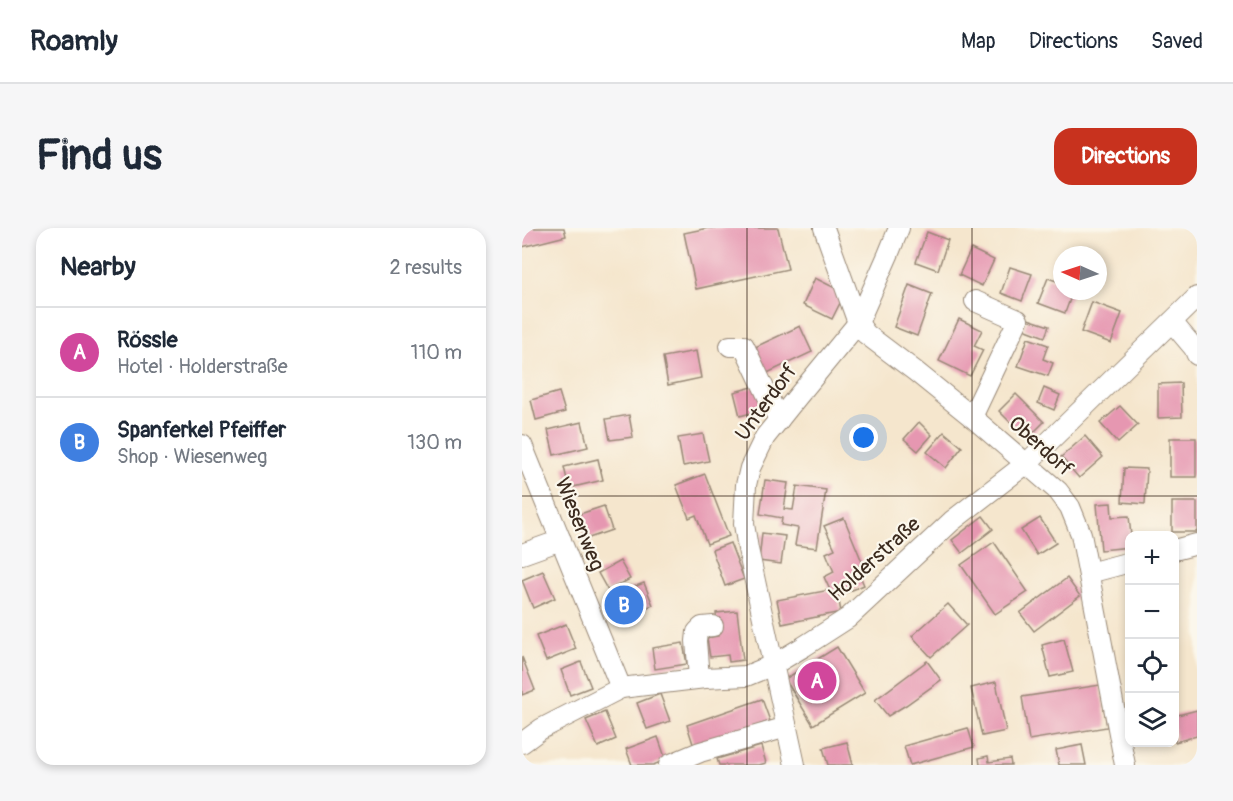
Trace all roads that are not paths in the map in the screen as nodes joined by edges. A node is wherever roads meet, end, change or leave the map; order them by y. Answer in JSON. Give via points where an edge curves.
{"nodes":[{"id":1,"x":824,"y":228,"type":"edge"},
{"id":2,"x":898,"y":228,"type":"edge"},
{"id":3,"x":1197,"y":297,"type":"edge"},
{"id":4,"x":975,"y":301,"type":"dead end"},
{"id":5,"x":1172,"y":322,"type":"junction"},
{"id":6,"x":858,"y":323,"type":"junction"},
{"id":7,"x":730,"y":346,"type":"dead end"},
{"id":8,"x":1197,"y":355,"type":"edge"},
{"id":9,"x":972,"y":417,"type":"junction"},
{"id":10,"x":779,"y":420,"type":"junction"},
{"id":11,"x":522,"y":446,"type":"edge"},
{"id":12,"x":1027,"y":463,"type":"junction"},
{"id":13,"x":561,"y":540,"type":"junction"},
{"id":14,"x":1197,"y":544,"type":"edge"},
{"id":15,"x":1179,"y":549,"type":"edge"},
{"id":16,"x":522,"y":554,"type":"edge"},
{"id":17,"x":1125,"y":563,"type":"edge"},
{"id":18,"x":1089,"y":573,"type":"junction"},
{"id":19,"x":713,"y":626,"type":"dead end"},
{"id":20,"x":773,"y":665,"type":"junction"},
{"id":21,"x":699,"y":678,"type":"junction"},
{"id":22,"x":621,"y":688,"type":"junction"},
{"id":23,"x":787,"y":727,"type":"junction"},
{"id":24,"x":522,"y":743,"type":"edge"},
{"id":25,"x":669,"y":765,"type":"edge"},
{"id":26,"x":795,"y":765,"type":"edge"},
{"id":27,"x":1125,"y":765,"type":"edge"}],
"edges":[{"from":1,"to":6,"type":"street"},
{"from":2,"to":6,"type":"street","name":"Unterdorf"},
{"from":3,"to":5,"type":"street","name":"Holderstraße"},
{"from":4,"to":9,"type":"street","via":[[1018,320]]},
{"from":5,"to":8,"type":"street"},
{"from":5,"to":12,"type":"street","name":"Holderstraße"},
{"from":6,"to":9,"type":"street","name":"Oberdorf","via":[[866,334]]},
{"from":6,"to":10,"type":"street","name":"Unterdorf"},
{"from":7,"to":10,"type":"street","via":[[744,346]]},
{"from":9,"to":12,"type":"street","name":"Oberdorf"},
{"from":10,"to":20,"type":"street","name":"Unterdorf","via":[[765,437],[750,468],[744,524]]},
{"from":11,"to":13,"type":"street","name":"Wiesenweg"},
{"from":12,"to":18,"type":"street","name":"Oberdorf","via":[[1070,507],[1081,534]]},
{"from":12,"to":20,"type":"street","name":"Holderstraße","via":[[952,521],[848,618]]},
{"from":13,"to":16,"type":"street"},
{"from":13,"to":22,"type":"street","name":"Wiesenweg"},
{"from":14,"to":15,"type":"street"},
{"from":17,"to":18,"type":"street"},
{"from":18,"to":27,"type":"street","name":"Oberdorf"},
{"from":19,"to":21,"type":"street","via":[[697,632]]},
{"from":20,"to":21,"type":"street","name":"Holderstraße","via":[[746,676]]},
{"from":20,"to":23,"type":"street","name":"Unterdorf"},
{"from":21,"to":22,"type":"street","name":"Holderstraße"},
{"from":22,"to":24,"type":"street","name":"Holderstraße","via":[[541,729]]},
{"from":23,"to":25,"type":"street"},
{"from":23,"to":26,"type":"street","name":"Unterdorf"}]}
